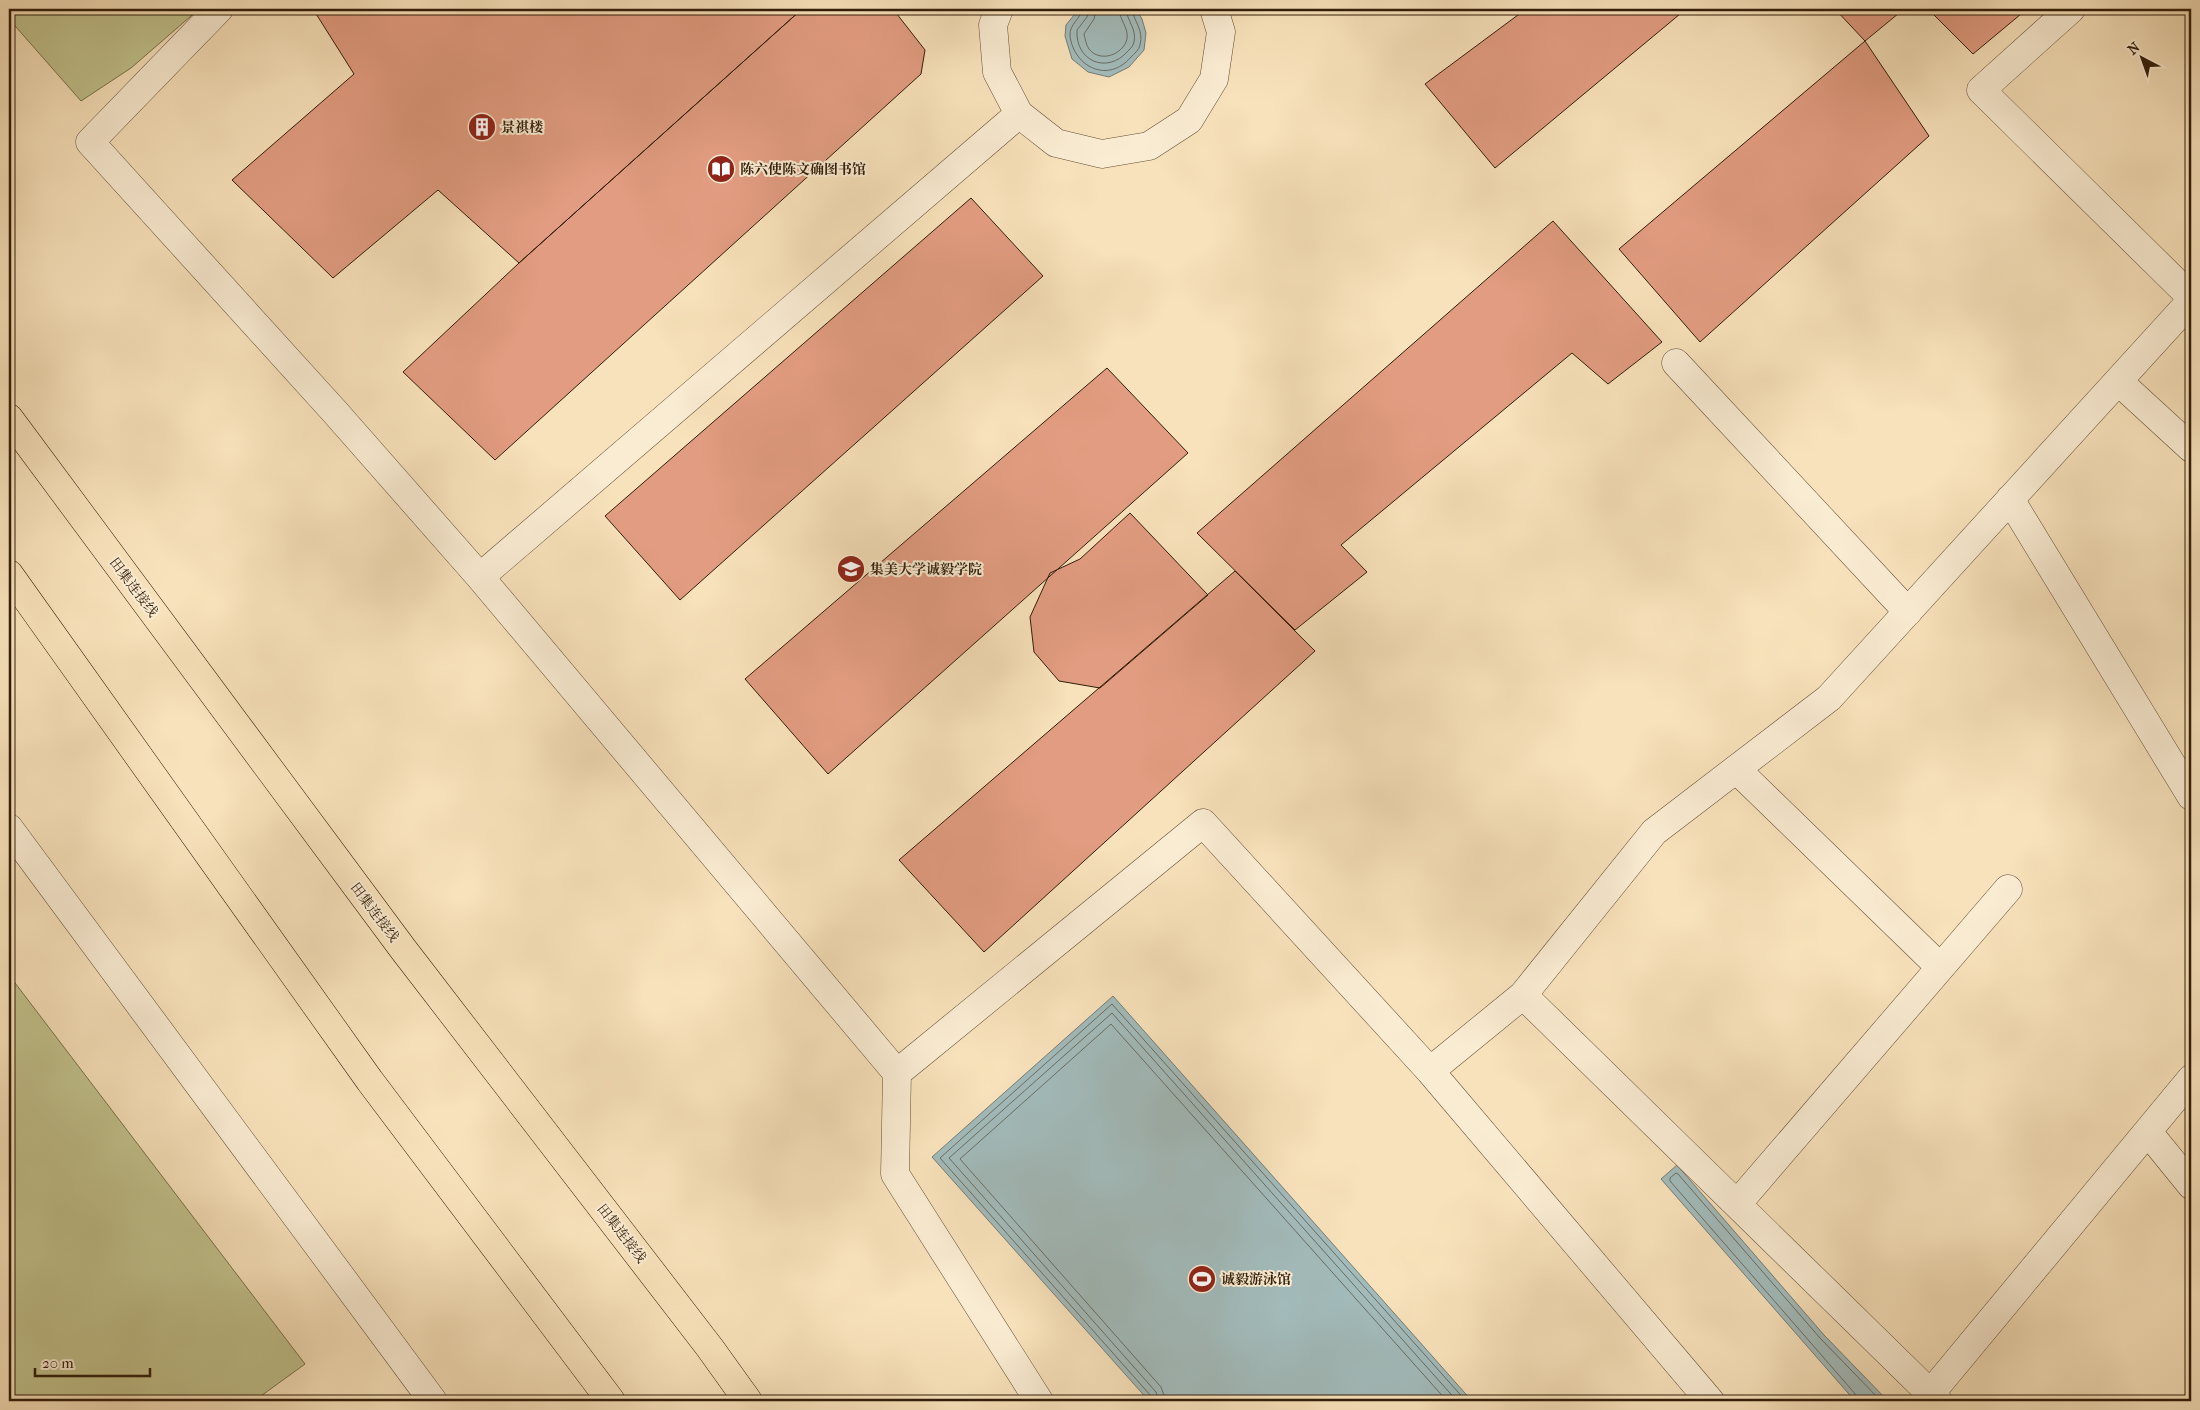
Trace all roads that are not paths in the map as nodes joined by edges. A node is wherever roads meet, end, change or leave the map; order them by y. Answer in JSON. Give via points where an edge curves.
{"nodes":[{"id":1,"x":219,"y":9,"type":"edge"},
{"id":2,"x":999,"y":9,"type":"edge"},
{"id":3,"x":1214,"y":9,"type":"edge"},
{"id":4,"x":2071,"y":9,"type":"edge"},
{"id":5,"x":1019,"y":114,"type":"junction"},
{"id":6,"x":2191,"y":297,"type":"edge"},
{"id":7,"x":2191,"y":301,"type":"edge"},
{"id":8,"x":1676,"y":363,"type":"dead end"},
{"id":9,"x":2118,"y":381,"type":"junction"},
{"id":10,"x":9,"y":418,"type":"edge"},
{"id":11,"x":2191,"y":448,"type":"edge"},
{"id":12,"x":2010,"y":499,"type":"junction"},
{"id":13,"x":9,"y":574,"type":"edge"},
{"id":14,"x":480,"y":577,"type":"junction"},
{"id":15,"x":1908,"y":612,"type":"junction"},
{"id":16,"x":1736,"y":769,"type":"junction"},
{"id":17,"x":2191,"y":796,"type":"edge"},
{"id":18,"x":9,"y":828,"type":"edge"},
{"id":19,"x":2008,"y":889,"type":"dead end"},
{"id":20,"x":1940,"y":967,"type":"junction"},
{"id":21,"x":1522,"y":995,"type":"junction"},
{"id":22,"x":1430,"y":1071,"type":"junction"},
{"id":23,"x":897,"y":1073,"type":"junction"},
{"id":24,"x":2191,"y":1079,"type":"edge"},
{"id":25,"x":2148,"y":1132,"type":"junction"},
{"id":26,"x":2191,"y":1185,"type":"edge"},
{"id":27,"x":1736,"y":1204,"type":"junction"},
{"id":28,"x":1934,"y":1398,"type":"edge"},
{"id":29,"x":433,"y":1401,"type":"edge"},
{"id":30,"x":611,"y":1401,"type":"edge"},
{"id":31,"x":748,"y":1401,"type":"edge"},
{"id":32,"x":1039,"y":1401,"type":"edge"},
{"id":33,"x":1710,"y":1401,"type":"edge"}],
"edges":[{"from":1,"to":14,"type":"street","via":[[90,142]]},
{"from":2,"to":5,"type":"street","via":[[993,25],[996,72]]},
{"from":3,"to":5,"type":"street","via":[[1221,32],[1214,79],[1189,120],[1149,146],[1102,154],[1084,150],[1056,143]]},
{"from":4,"to":6,"type":"street","via":[[1981,90]]},
{"from":5,"to":14,"type":"street"},
{"from":7,"to":9,"type":"street"},
{"from":8,"to":15,"type":"street"},
{"from":9,"to":11,"type":"street"},
{"from":9,"to":12,"type":"street"},
{"from":10,"to":31,"type":"highway","name":"田集连接线","via":[[403,949]]},
{"from":12,"to":15,"type":"street"},
{"from":12,"to":17,"type":"street"},
{"from":13,"to":30,"type":"highway","via":[[370,1081]]},
{"from":14,"to":23,"type":"street"},
{"from":15,"to":16,"type":"street","via":[[1830,698]]},
{"from":16,"to":20,"type":"street"},
{"from":16,"to":21,"type":"street","via":[[1654,832]]},
{"from":18,"to":29,"type":"street"},
{"from":19,"to":20,"type":"street"},
{"from":20,"to":27,"type":"street"},
{"from":21,"to":22,"type":"street"},
{"from":21,"to":27,"type":"street"},
{"from":22,"to":23,"type":"street","via":[[1203,823]]},
{"from":22,"to":33,"type":"street"},
{"from":23,"to":32,"type":"street","via":[[896,1174]]},
{"from":24,"to":25,"type":"street"},
{"from":25,"to":26,"type":"street"},
{"from":25,"to":28,"type":"street"},
{"from":27,"to":28,"type":"street"}]}
